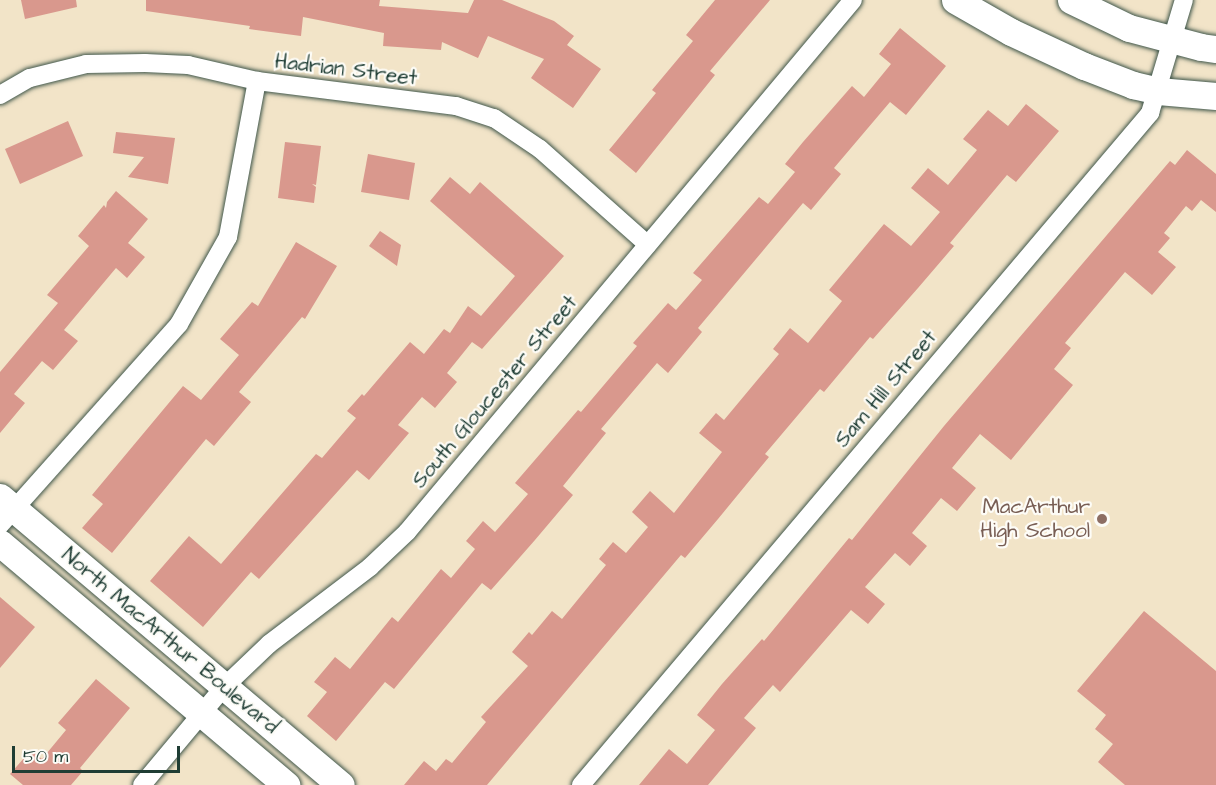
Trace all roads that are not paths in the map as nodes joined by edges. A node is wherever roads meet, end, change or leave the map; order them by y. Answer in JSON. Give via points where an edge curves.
{"nodes":[{"id":1,"x":853,"y":0,"type":"edge"},
{"id":2,"x":955,"y":0,"type":"edge"},
{"id":3,"x":1071,"y":0,"type":"edge"},
{"id":4,"x":1184,"y":0,"type":"edge"},
{"id":5,"x":1170,"y":39,"type":"junction"},
{"id":6,"x":1216,"y":49,"type":"edge"},
{"id":7,"x":257,"y":81,"type":"junction"},
{"id":8,"x":1158,"y":91,"type":"junction"},
{"id":9,"x":0,"y":95,"type":"edge"},
{"id":10,"x":1216,"y":96,"type":"edge"},
{"id":11,"x":648,"y":245,"type":"junction"},
{"id":12,"x":4,"y":510,"type":"edge"},
{"id":13,"x":0,"y":543,"type":"edge"},
{"id":14,"x":224,"y":687,"type":"junction"},
{"id":15,"x":202,"y":714,"type":"junction"},
{"id":16,"x":142,"y":785,"type":"edge"},
{"id":17,"x":286,"y":785,"type":"edge"},
{"id":18,"x":341,"y":785,"type":"edge"},
{"id":19,"x":581,"y":785,"type":"edge"}],
"edges":[{"from":1,"to":11,"type":"street","name":"South Gloucester Street"},
{"from":2,"to":8,"type":"main road","via":[[1084,66]]},
{"from":3,"to":5,"type":"main road","via":[[1130,28]]},
{"from":4,"to":5,"type":"street","name":"Sam Hill Street"},
{"from":5,"to":6,"type":"main road"},
{"from":5,"to":8,"type":"street","name":"Sam Hill Street"},
{"from":7,"to":9,"type":"street","name":"Hadrian Street","via":[[188,65],[86,64],[30,78]]},
{"from":7,"to":11,"type":"street","name":"Hadrian Street","via":[[456,106],[494,118],[540,149]]},
{"from":7,"to":12,"type":"street","via":[[228,237],[179,324]]},
{"from":8,"to":10,"type":"main road"},
{"from":8,"to":19,"type":"street","name":"Sam Hill Street","via":[[1150,113]]},
{"from":11,"to":14,"type":"street","name":"South Gloucester Street","via":[[407,532],[370,567],[269,644]]},
{"from":12,"to":14,"type":"main road","name":"North MacArthur Boulevard"},
{"from":13,"to":15,"type":"main road","name":"North MacArthur Boulevard"},
{"from":14,"to":15,"type":"street","name":"South Gloucester Street"},
{"from":14,"to":18,"type":"main road","name":"North MacArthur Boulevard"},
{"from":15,"to":16,"type":"street","name":"South Gloucester Street"},
{"from":15,"to":17,"type":"main road","name":"North MacArthur Boulevard"}]}
